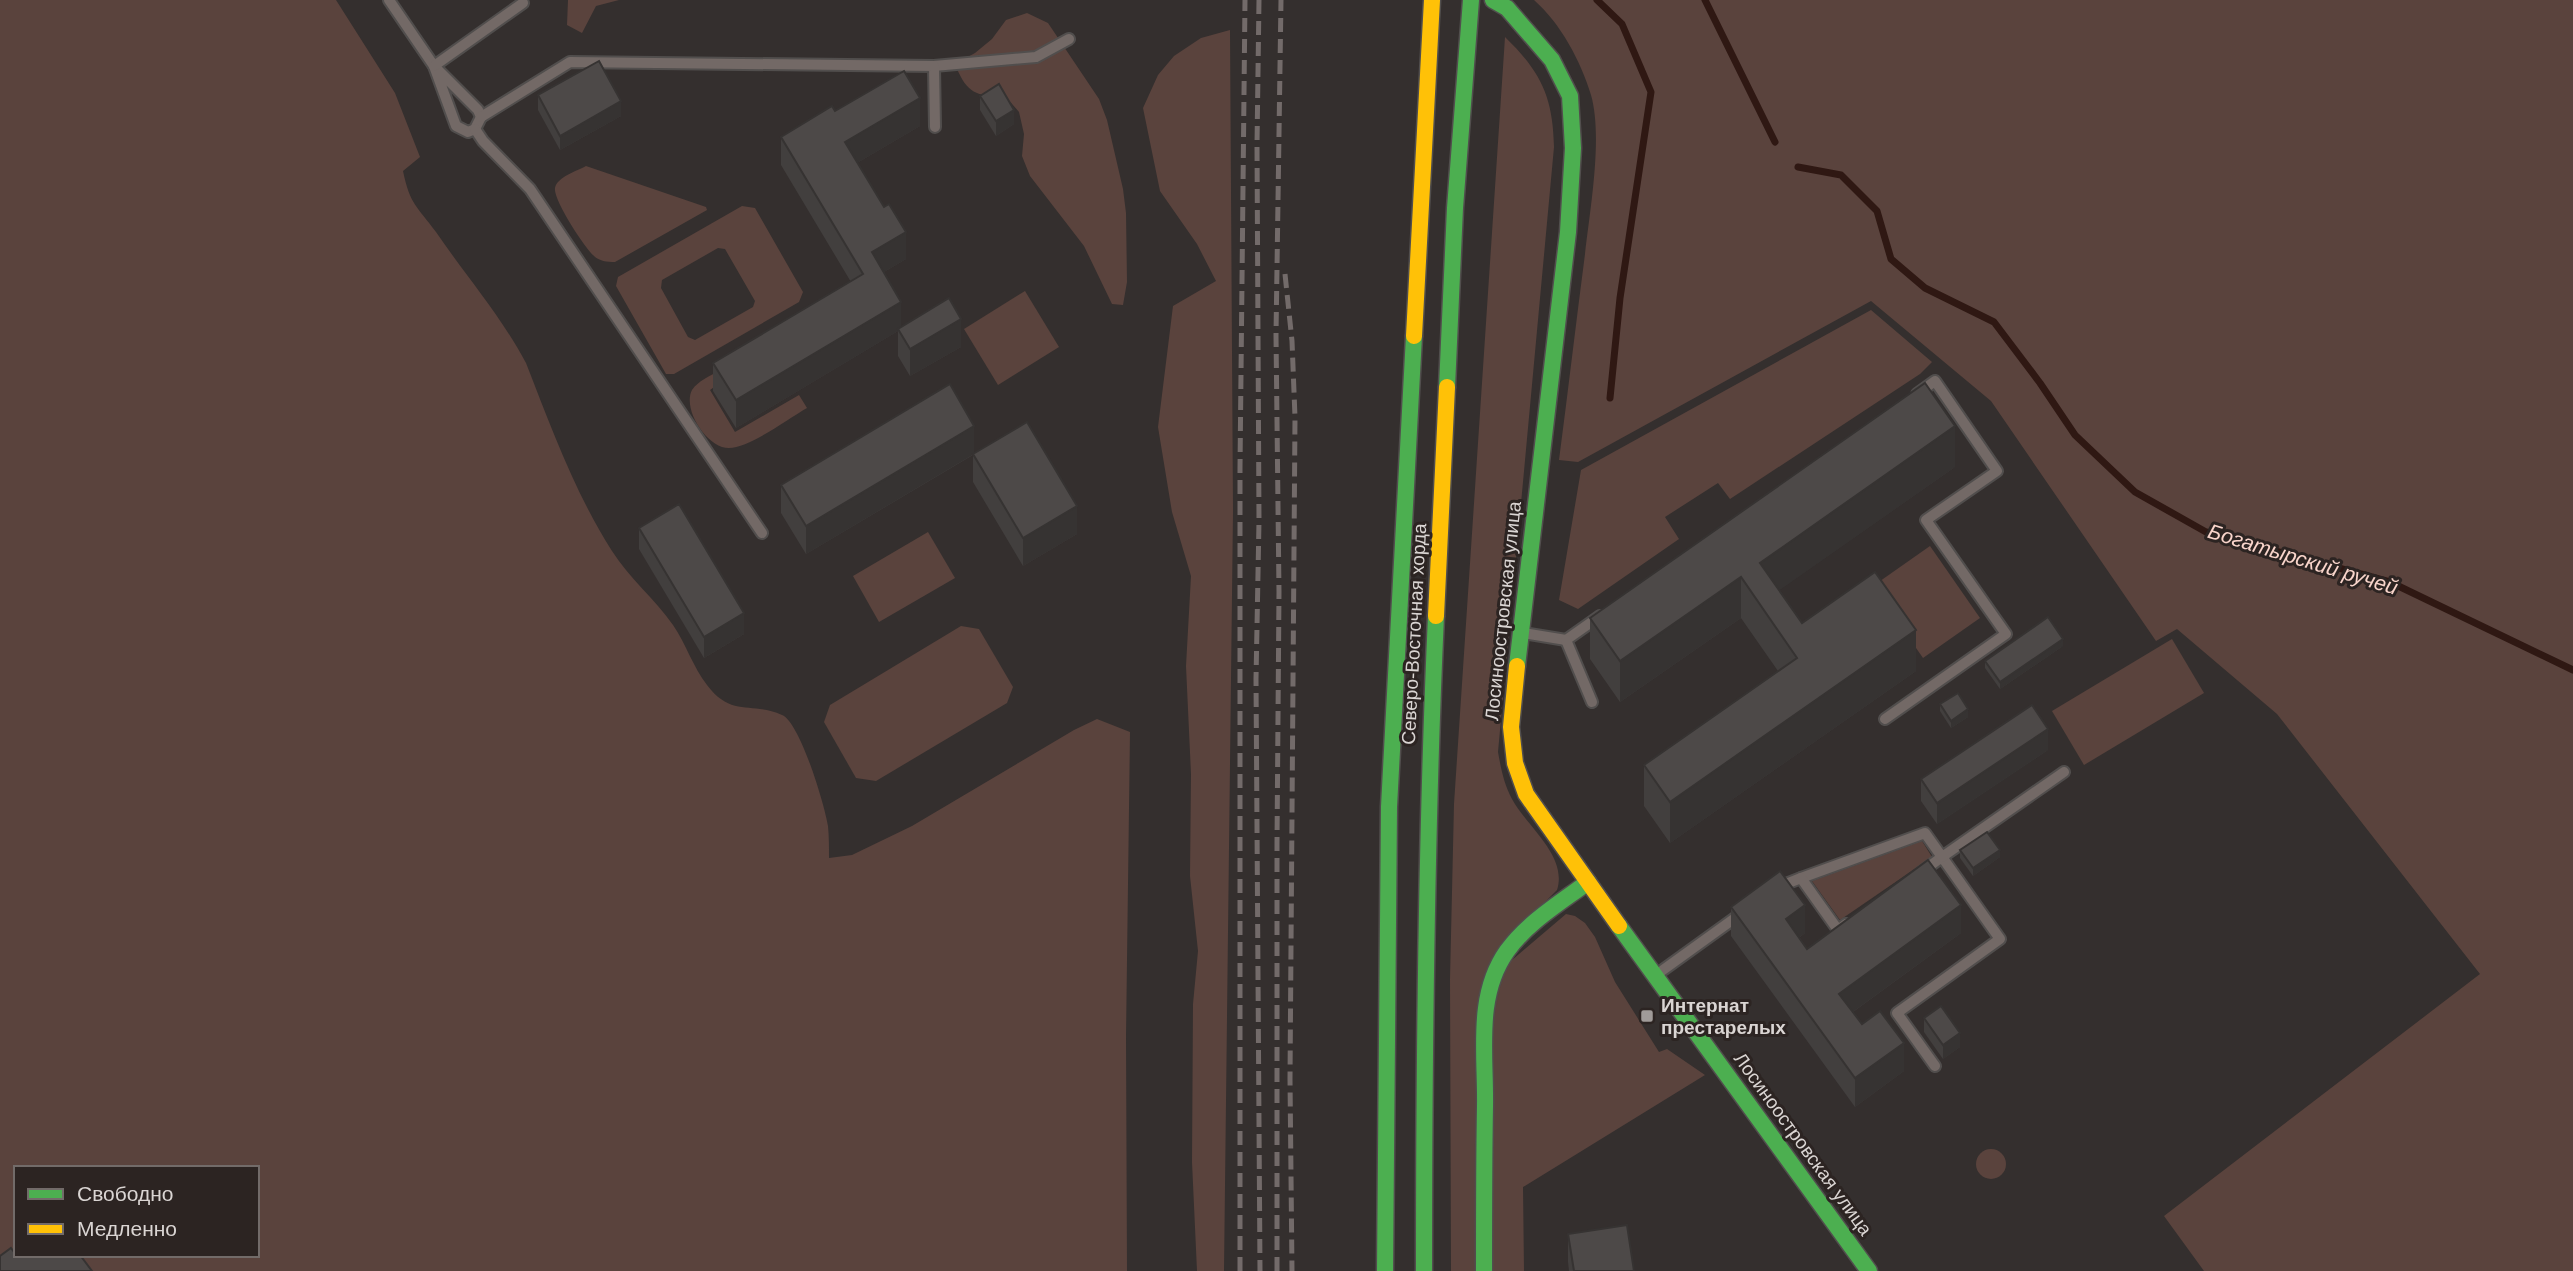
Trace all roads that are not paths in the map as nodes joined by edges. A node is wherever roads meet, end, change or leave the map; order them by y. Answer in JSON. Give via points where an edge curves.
{"nodes":[{"id":1,"x":389,"y":0,"type":"edge"},
{"id":2,"x":1432,"y":0,"type":"edge"},
{"id":3,"x":1471,"y":0,"type":"edge"},
{"id":4,"x":523,"y":3,"type":"dead end"},
{"id":5,"x":1500,"y":4,"type":"edge"},
{"id":6,"x":1069,"y":39,"type":"dead end"},
{"id":7,"x":433,"y":66,"type":"junction"},
{"id":8,"x":934,"y":66,"type":"junction"},
{"id":9,"x":481,"y":117,"type":"junction"},
{"id":10,"x":935,"y":127,"type":"dead end"},
{"id":11,"x":475,"y":129,"type":"junction"},
{"id":12,"x":1912,"y":397,"type":"edge"},
{"id":13,"x":762,"y":533,"type":"dead end"},
{"id":14,"x":1611,"y":608,"type":"edge"},
{"id":15,"x":1520,"y":632,"type":"junction"},
{"id":16,"x":1566,"y":640,"type":"junction"},
{"id":17,"x":1592,"y":702,"type":"dead end"},
{"id":18,"x":1885,"y":719,"type":"dead end"},
{"id":19,"x":2064,"y":772,"type":"dead end"},
{"id":20,"x":1942,"y":857,"type":"junction"},
{"id":21,"x":1801,"y":878,"type":"junction"},
{"id":22,"x":1911,"y":879,"type":"edge"},
{"id":23,"x":1588,"y":882,"type":"junction"},
{"id":24,"x":1773,"y":891,"type":"edge"},
{"id":25,"x":1751,"y":907,"type":"edge"},
{"id":26,"x":1859,"y":915,"type":"edge"},
{"id":27,"x":1655,"y":976,"type":"junction"},
{"id":28,"x":1935,"y":1066,"type":"dead end"},
{"id":29,"x":1385,"y":1271,"type":"edge"},
{"id":30,"x":1424,"y":1271,"type":"edge"},
{"id":31,"x":1484,"y":1271,"type":"edge"},
{"id":32,"x":1869,"y":1271,"type":"edge"}],
"edges":[{"from":1,"to":7,"type":"lane"},
{"from":2,"to":29,"type":"main road","name":"Северо-Восточная хорда","via":[[1389,807]]},
{"from":3,"to":30,"type":"main road","name":"Северо-Восточная хорда","via":[[1455,208],[1428,787]]},
{"from":4,"to":7,"type":"lane"},
{"from":5,"to":15,"type":"main road","name":"Лосиноостровская улица","via":[[1552,60],[1570,96],[1573,148],[1568,232]]},
{"from":6,"to":8,"type":"lane","via":[[1036,57]]},
{"from":7,"to":9,"type":"lane"},
{"from":7,"to":11,"type":"lane","via":[[456,126],[468,132]]},
{"from":8,"to":9,"type":"lane","via":[[570,62]]},
{"from":8,"to":10,"type":"lane"},
{"from":9,"to":11,"type":"lane"},
{"from":11,"to":13,"type":"lane","via":[[530,189]]},
{"from":12,"to":18,"type":"lane","via":[[1935,381],[1997,471],[1926,520],[2006,635]]},
{"from":14,"to":16,"type":"lane"},
{"from":15,"to":16,"type":"lane"},
{"from":15,"to":23,"type":"main road","name":"Лосиноостровская улица","via":[[1511,727],[1515,763],[1526,794]]},
{"from":16,"to":17,"type":"lane"},
{"from":19,"to":20,"type":"lane"},
{"from":20,"to":21,"type":"lane","via":[[1925,833]]},
{"from":20,"to":22,"type":"lane"},
{"from":20,"to":28,"type":"lane","via":[[2000,939],[1897,1013]]},
{"from":21,"to":24,"type":"lane"},
{"from":21,"to":26,"type":"lane","via":[[1838,930]]},
{"from":23,"to":27,"type":"main road","name":"Лосиноостровская улица"},
{"from":23,"to":31,"type":"main road","via":[[1525,930],[1499,963],[1492,980],[1485,1028]]},
{"from":25,"to":27,"type":"lane"},
{"from":27,"to":32,"type":"main road","name":"Лосиноостровская улица"}]}
